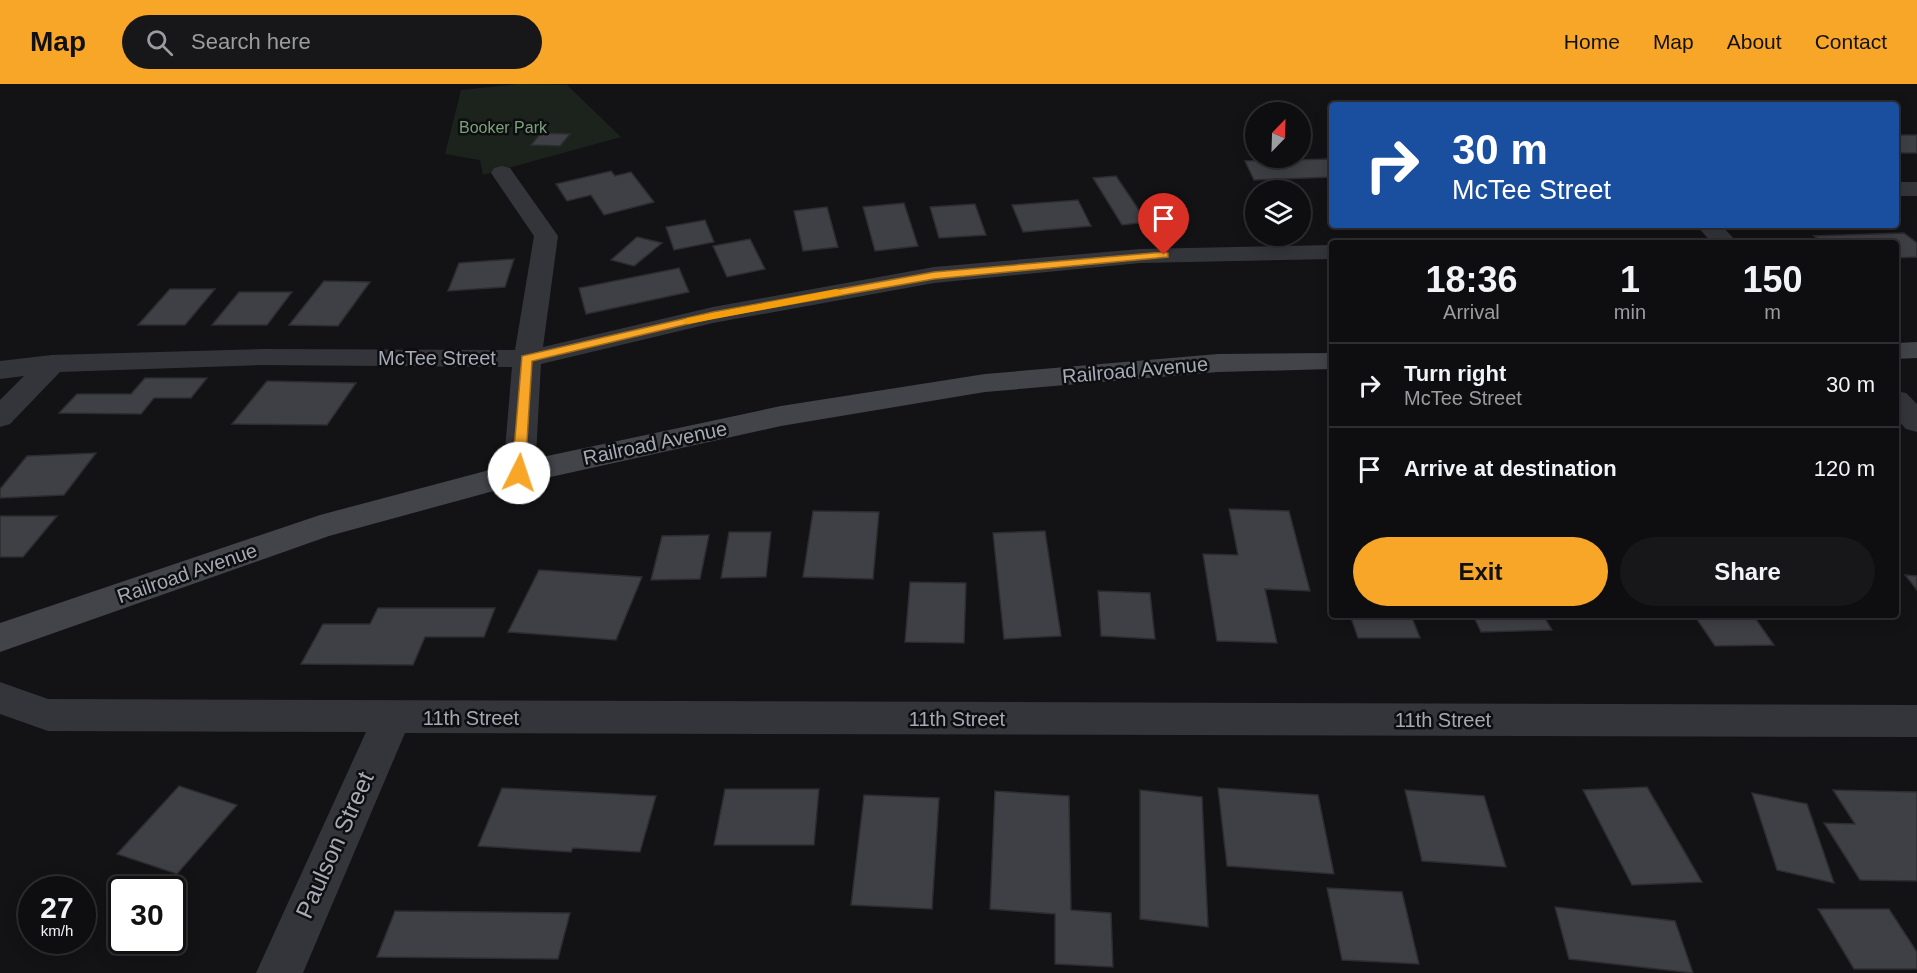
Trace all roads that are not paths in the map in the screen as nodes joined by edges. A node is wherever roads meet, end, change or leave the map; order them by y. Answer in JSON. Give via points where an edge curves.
{"nodes":[{"id":1,"x":502,"y":173,"type":"dead end"},
{"id":2,"x":1899,"y":189,"type":"edge"},
{"id":3,"x":1917,"y":189,"type":"edge"},
{"id":4,"x":1711,"y":228,"type":"edge"},
{"id":5,"x":1723,"y":240,"type":"edge"},
{"id":6,"x":1329,"y":252,"type":"edge"},
{"id":7,"x":1917,"y":350,"type":"edge"},
{"id":8,"x":1899,"y":351,"type":"edge"},
{"id":9,"x":526,"y":359,"type":"junction"},
{"id":10,"x":1329,"y":361,"type":"edge"},
{"id":11,"x":52,"y":364,"type":"junction"},
{"id":12,"x":0,"y":370,"type":"edge"},
{"id":13,"x":1899,"y":403,"type":"edge"},
{"id":14,"x":0,"y":417,"type":"edge"},
{"id":15,"x":1917,"y":422,"type":"edge"},
{"id":16,"x":519,"y":473,"type":"junction"},
{"id":17,"x":0,"y":638,"type":"edge"},
{"id":18,"x":0,"y":698,"type":"edge"},
{"id":19,"x":392,"y":718,"type":"junction"},
{"id":20,"x":1917,"y":721,"type":"edge"},
{"id":21,"x":279,"y":973,"type":"edge"}],
"edges":[{"from":1,"to":9,"type":"street","via":[[546,236]]},
{"from":2,"to":3,"type":"street"},
{"from":4,"to":5,"type":"street"},
{"from":6,"to":9,"type":"street","name":"McTee Street","via":[[1140,256],[934,275],[713,315]]},
{"from":7,"to":8,"type":"street"},
{"from":9,"to":11,"type":"street","name":"McTee Street","via":[[263,357]]},
{"from":9,"to":16,"type":"street"},
{"from":10,"to":16,"type":"street","name":"Railroad Avenue","via":[[1218,363],[986,383],[781,416]]},
{"from":11,"to":12,"type":"street","name":"McTee Street"},
{"from":11,"to":14,"type":"street"},
{"from":13,"to":15,"type":"street"},
{"from":16,"to":17,"type":"street","name":"Railroad Avenue","via":[[320,528]]},
{"from":18,"to":19,"type":"street","name":"11th Street","via":[[48,715]]},
{"from":19,"to":20,"type":"street","name":"11th Street"},
{"from":19,"to":21,"type":"street","name":"Paulson Street"}]}
